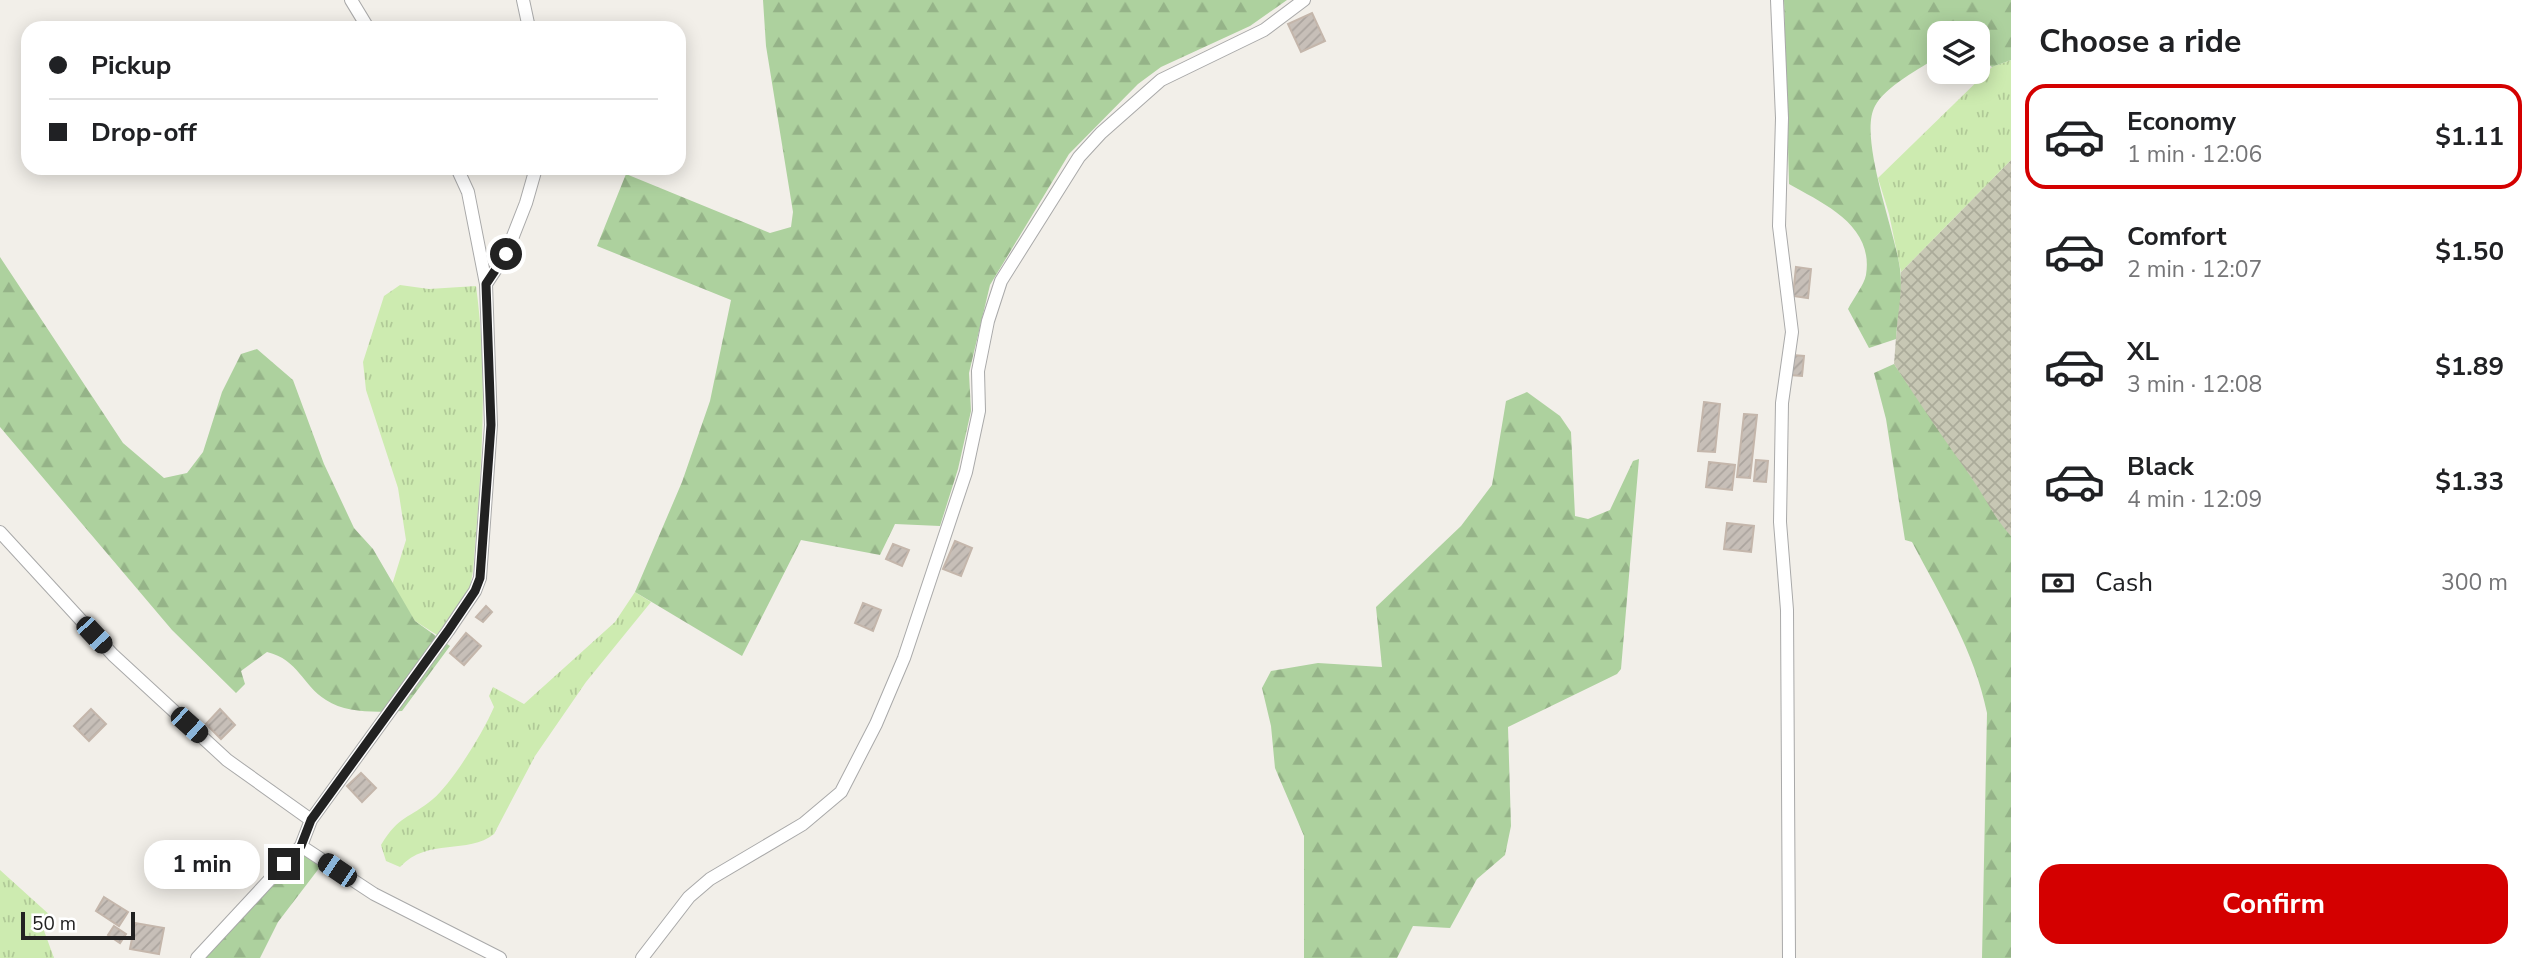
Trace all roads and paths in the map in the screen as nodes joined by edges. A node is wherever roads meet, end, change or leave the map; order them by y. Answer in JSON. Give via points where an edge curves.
{"nodes":[{"id":1,"x":351,"y":0,"type":"edge"},
{"id":2,"x":523,"y":0,"type":"edge"},
{"id":3,"x":1304,"y":0,"type":"edge"},
{"id":4,"x":1777,"y":0,"type":"edge"},
{"id":5,"x":364,"y":21,"type":"edge"},
{"id":6,"x":528,"y":21,"type":"edge"},
{"id":7,"x":460,"y":175,"type":"edge"},
{"id":8,"x":534,"y":175,"type":"edge"},
{"id":9,"x":486,"y":284,"type":"junction"},
{"id":10,"x":0,"y":532,"type":"edge"},
{"id":11,"x":311,"y":820,"type":"junction"},
{"id":12,"x":301,"y":846,"type":"junction"},
{"id":13,"x":197,"y":958,"type":"edge"},
{"id":14,"x":500,"y":958,"type":"edge"},
{"id":15,"x":642,"y":958,"type":"edge"},
{"id":16,"x":1789,"y":958,"type":"edge"}],
"edges":[{"from":1,"to":5,"type":"street"},
{"from":2,"to":6,"type":"street"},
{"from":3,"to":15,"type":"street","via":[[1246,40],[1161,80],[1079,157],[1001,281],[978,371],[979,411],[966,472],[904,658],[841,792],[803,824],[700,888]]},
{"from":4,"to":16,"type":"street","via":[[1782,118],[1779,226],[1792,332],[1782,403],[1780,522],[1787,610]]},
{"from":7,"to":9,"type":"street","via":[[468,192]]},
{"from":8,"to":9,"type":"street","via":[[506,254]]},
{"from":9,"to":11,"type":"street","via":[[491,425],[480,578],[448,631]]},
{"from":10,"to":11,"type":"street","via":[[113,655],[227,760]]},
{"from":11,"to":12,"type":"street"},
{"from":12,"to":13,"type":"street"},
{"from":12,"to":14,"type":"street","via":[[374,894]]}]}
